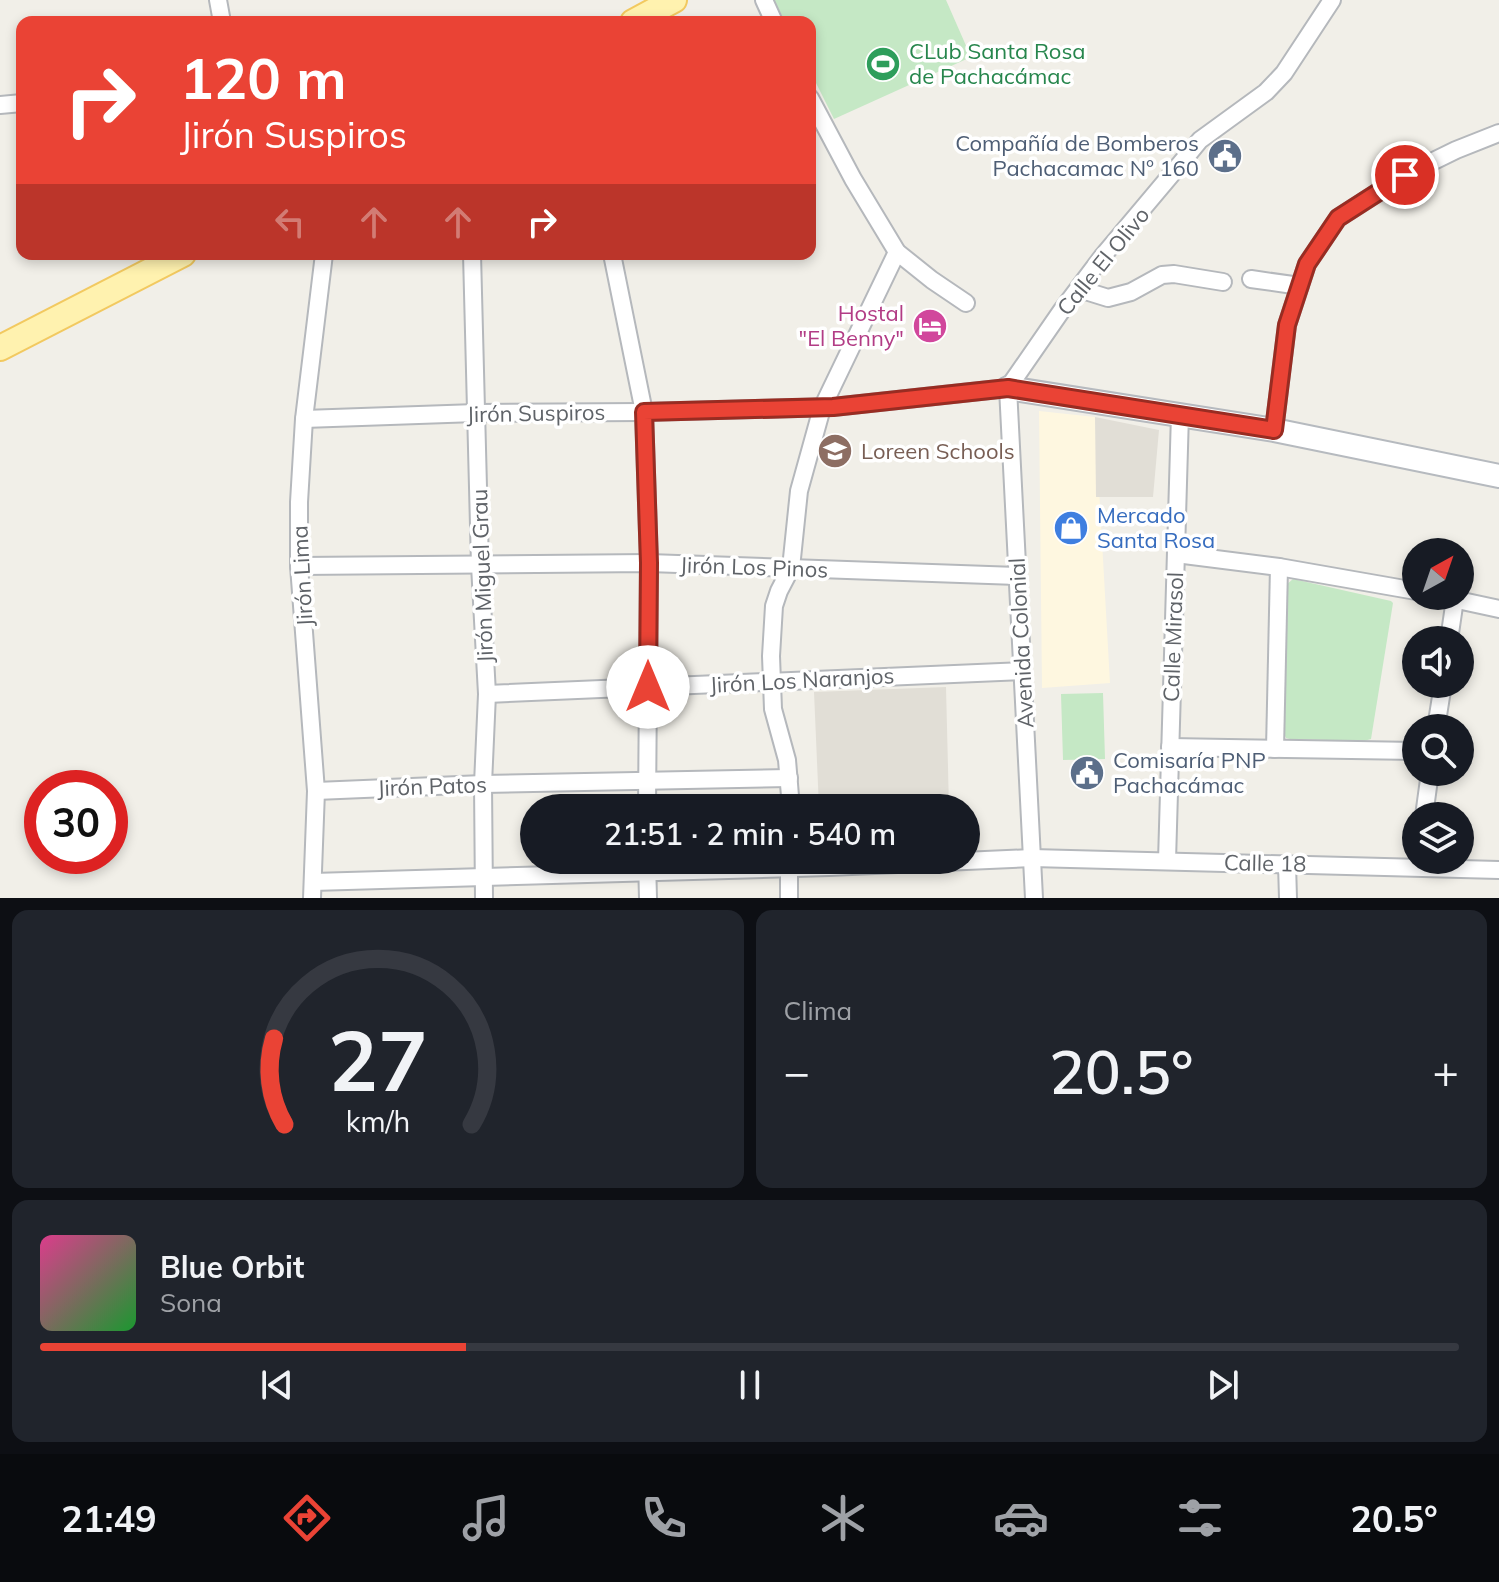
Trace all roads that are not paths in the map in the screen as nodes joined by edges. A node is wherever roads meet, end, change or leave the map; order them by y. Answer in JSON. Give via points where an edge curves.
{"nodes":[{"id":1,"x":674,"y":0,"type":"edge"},
{"id":2,"x":1332,"y":0,"type":"edge"},
{"id":3,"x":644,"y":16,"type":"edge"},
{"id":4,"x":816,"y":109,"type":"edge"},
{"id":5,"x":1499,"y":133,"type":"edge"},
{"id":6,"x":897,"y":252,"type":"junction"},
{"id":7,"x":139,"y":260,"type":"edge"},
{"id":8,"x":171,"y":260,"type":"edge"},
{"id":9,"x":325,"y":260,"type":"edge"},
{"id":10,"x":472,"y":260,"type":"edge"},
{"id":11,"x":613,"y":260,"type":"edge"},
{"id":12,"x":1251,"y":279,"type":"dead end"},
{"id":13,"x":1223,"y":282,"type":"dead end"},
{"id":14,"x":1300,"y":286,"type":"junction"},
{"id":15,"x":1079,"y":289,"type":"junction"},
{"id":16,"x":966,"y":303,"type":"dead end"},
{"id":17,"x":0,"y":332,"type":"edge"},
{"id":18,"x":0,"y":348,"type":"edge"},
{"id":19,"x":1008,"y":388,"type":"junction"},
{"id":20,"x":822,"y":408,"type":"junction"},
{"id":21,"x":644,"y":412,"type":"junction"},
{"id":22,"x":476,"y":413,"type":"junction"},
{"id":23,"x":1180,"y":414,"type":"junction"},
{"id":24,"x":304,"y":419,"type":"junction"},
{"id":25,"x":1274,"y":430,"type":"junction"},
{"id":26,"x":1499,"y":476,"type":"edge"},
{"id":27,"x":1176,"y":554,"type":"junction"},
{"id":28,"x":649,"y":563,"type":"junction"},
{"id":29,"x":480,"y":565,"type":"junction"},
{"id":30,"x":299,"y":566,"type":"junction"},
{"id":31,"x":1279,"y":567,"type":"junction"},
{"id":32,"x":791,"y":568,"type":"junction"},
{"id":33,"x":1017,"y":576,"type":"junction"},
{"id":34,"x":1402,"y":589,"type":"edge"},
{"id":35,"x":1474,"y":604,"type":"edge"},
{"id":36,"x":1499,"y":609,"type":"edge"},
{"id":37,"x":1022,"y":671,"type":"junction"},
{"id":38,"x":773,"y":682,"type":"junction"},
{"id":39,"x":648,"y":687,"type":"junction"},
{"id":40,"x":487,"y":694,"type":"junction"},
{"id":41,"x":1170,"y":747,"type":"junction"},
{"id":42,"x":1275,"y":749,"type":"junction"},
{"id":43,"x":1402,"y":751,"type":"edge"},
{"id":44,"x":789,"y":778,"type":"junction"},
{"id":45,"x":647,"y":782,"type":"junction"},
{"id":46,"x":483,"y":784,"type":"junction"},
{"id":47,"x":316,"y":791,"type":"junction"},
{"id":48,"x":647,"y":794,"type":"edge"},
{"id":49,"x":790,"y":794,"type":"edge"},
{"id":50,"x":1032,"y":858,"type":"junction"},
{"id":51,"x":980,"y":859,"type":"edge"},
{"id":52,"x":1167,"y":861,"type":"junction"},
{"id":53,"x":1402,"y":863,"type":"edge"},
{"id":54,"x":1287,"y":864,"type":"junction"},
{"id":55,"x":1474,"y":868,"type":"edge"},
{"id":56,"x":1499,"y":870,"type":"edge"},
{"id":57,"x":520,"y":874,"type":"edge"},
{"id":58,"x":647,"y":874,"type":"edge"},
{"id":59,"x":788,"y":874,"type":"edge"},
{"id":60,"x":484,"y":876,"type":"junction"},
{"id":61,"x":312,"y":890,"type":"edge"},
{"id":62,"x":484,"y":898,"type":"edge"},
{"id":63,"x":648,"y":898,"type":"edge"},
{"id":64,"x":789,"y":898,"type":"edge"},
{"id":65,"x":1034,"y":898,"type":"edge"},
{"id":66,"x":1288,"y":898,"type":"edge"}],
"edges":[{"from":1,"to":3,"type":"main road"},
{"from":2,"to":15,"type":"street","name":"Calle El Olivo","via":[[1284,73],[1200,140]]},
{"from":4,"to":6,"type":"street"},
{"from":5,"to":14,"type":"street","via":[[1405,175],[1338,218],[1307,264]]},
{"from":6,"to":16,"type":"street"},
{"from":6,"to":20,"type":"street"},
{"from":7,"to":17,"type":"main road"},
{"from":8,"to":18,"type":"main road"},
{"from":9,"to":24,"type":"street","name":"Jirón Lima"},
{"from":10,"to":22,"type":"street","name":"Jirón Miguel Grau"},
{"from":11,"to":21,"type":"street"},
{"from":12,"to":14,"type":"street"},
{"from":13,"to":15,"type":"street","via":[[1162,275],[1108,298]]},
{"from":14,"to":25,"type":"street","via":[[1287,325]]},
{"from":15,"to":19,"type":"street","name":"Calle El Olivo"},
{"from":19,"to":20,"type":"street","name":"Jirón Suspiros"},
{"from":19,"to":23,"type":"street"},
{"from":19,"to":33,"type":"street","name":"Avenida Colonial"},
{"from":20,"to":21,"type":"street","name":"Jirón Suspiros"},
{"from":20,"to":32,"type":"street","via":[[799,491]]},
{"from":21,"to":22,"type":"street","name":"Jirón Suspiros"},
{"from":21,"to":28,"type":"street"},
{"from":22,"to":24,"type":"street","name":"Jirón Suspiros"},
{"from":22,"to":29,"type":"street","name":"Jirón Miguel Grau"},
{"from":23,"to":25,"type":"street"},
{"from":23,"to":27,"type":"street","name":"Calle Mirasol"},
{"from":24,"to":30,"type":"street","name":"Jirón Lima"},
{"from":25,"to":26,"type":"street"},
{"from":27,"to":31,"type":"street"},
{"from":27,"to":41,"type":"street","name":"Calle Mirasol"},
{"from":28,"to":29,"type":"street","name":"Jirón Los Pinos"},
{"from":28,"to":32,"type":"street","name":"Jirón Los Pinos"},
{"from":28,"to":39,"type":"street"},
{"from":29,"to":30,"type":"street","name":"Jirón Los Pinos"},
{"from":29,"to":40,"type":"street","name":"Jirón Miguel Grau"},
{"from":30,"to":47,"type":"street","name":"Jirón Lima"},
{"from":31,"to":34,"type":"street"},
{"from":31,"to":42,"type":"street"},
{"from":32,"to":33,"type":"street","name":"Jirón Los Pinos"},
{"from":32,"to":38,"type":"street","via":[[774,606]]},
{"from":33,"to":37,"type":"street","name":"Avenida Colonial"},
{"from":35,"to":36,"type":"street"},
{"from":37,"to":38,"type":"street","name":"Jirón Los Naranjos"},
{"from":37,"to":50,"type":"street","name":"Avenida Colonial"},
{"from":38,"to":39,"type":"street","name":"Jirón Los Naranjos"},
{"from":38,"to":44,"type":"street","via":[[773,709]]},
{"from":39,"to":40,"type":"street","name":"Jirón Los Naranjos"},
{"from":39,"to":45,"type":"street"},
{"from":40,"to":46,"type":"street","name":"Jirón Miguel Grau"},
{"from":41,"to":42,"type":"street"},
{"from":41,"to":52,"type":"street","name":"Calle Mirasol"},
{"from":42,"to":43,"type":"street"},
{"from":44,"to":45,"type":"street","name":"Jirón Patos"},
{"from":44,"to":49,"type":"street"},
{"from":45,"to":46,"type":"street","name":"Jirón Patos"},
{"from":45,"to":48,"type":"street"},
{"from":46,"to":47,"type":"street","name":"Jirón Patos"},
{"from":46,"to":60,"type":"street","name":"Jirón Miguel Grau"},
{"from":47,"to":61,"type":"street","name":"Jirón Lima"},
{"from":50,"to":51,"type":"street","name":"Calle 18"},
{"from":50,"to":52,"type":"street","name":"Calle 18"},
{"from":50,"to":65,"type":"street","name":"Avenida Colonial"},
{"from":52,"to":54,"type":"street","name":"Calle 18"},
{"from":53,"to":54,"type":"street","name":"Calle 18"},
{"from":54,"to":66,"type":"street"},
{"from":55,"to":56,"type":"street","name":"Calle 18"},
{"from":57,"to":60,"type":"street","name":"Calle 18"},
{"from":58,"to":63,"type":"street"},
{"from":59,"to":64,"type":"street"},
{"from":60,"to":61,"type":"street","name":"Calle 18"},
{"from":60,"to":62,"type":"street","name":"Jirón Miguel Grau"}]}
